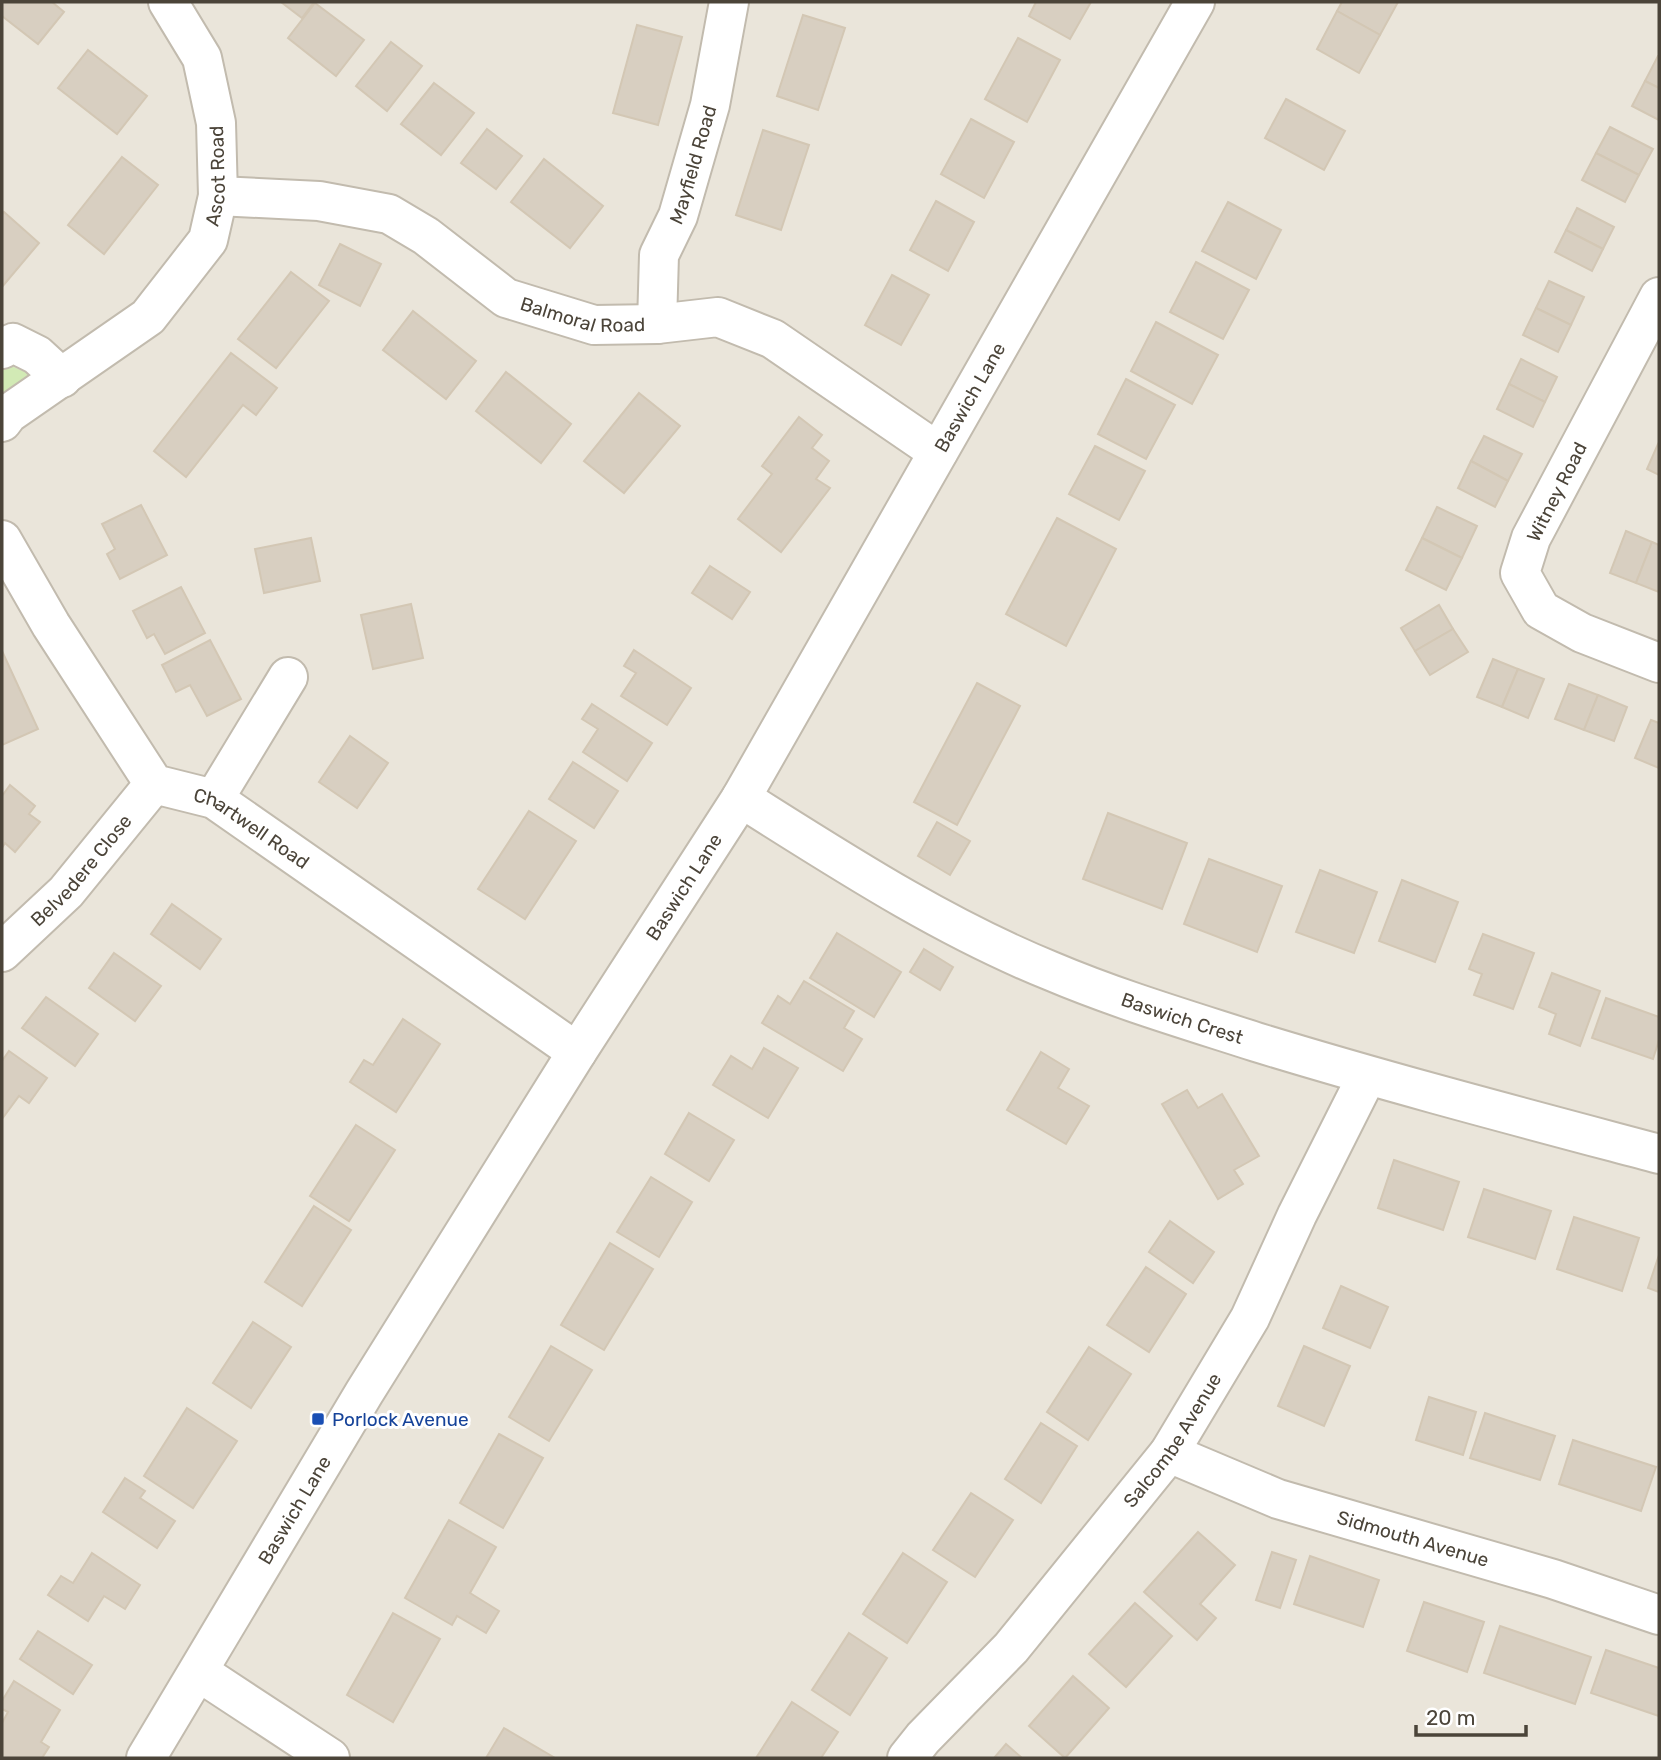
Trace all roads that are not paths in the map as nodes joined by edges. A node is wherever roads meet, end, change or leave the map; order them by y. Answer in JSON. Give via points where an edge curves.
{"nodes":[{"id":1,"x":169,"y":2,"type":"edge"},
{"id":2,"x":729,"y":2,"type":"edge"},
{"id":3,"x":1195,"y":2,"type":"edge"},
{"id":4,"x":218,"y":196,"type":"junction"},
{"id":5,"x":1659,"y":297,"type":"edge"},
{"id":6,"x":657,"y":324,"type":"junction"},
{"id":7,"x":2,"y":349,"type":"edge"},
{"id":8,"x":62,"y":378,"type":"junction"},
{"id":9,"x":2,"y":422,"type":"edge"},
{"id":10,"x":938,"y":452,"type":"junction"},
{"id":11,"x":2,"y":540,"type":"edge"},
{"id":12,"x":1659,"y":663,"type":"edge"},
{"id":13,"x":288,"y":677,"type":"dead end"},
{"id":14,"x":153,"y":784,"type":"junction"},
{"id":15,"x":741,"y":799,"type":"junction"},
{"id":16,"x":214,"y":800,"type":"junction"},
{"id":17,"x":2,"y":952,"type":"edge"},
{"id":18,"x":577,"y":1052,"type":"junction"},
{"id":19,"x":1367,"y":1076,"type":"junction"},
{"id":20,"x":1659,"y":1154,"type":"edge"},
{"id":21,"x":1169,"y":1453,"type":"junction"},
{"id":22,"x":1659,"y":1615,"type":"edge"},
{"id":23,"x":199,"y":1672,"type":"junction"},
{"id":24,"x":146,"y":1758,"type":"edge"},
{"id":25,"x":330,"y":1758,"type":"edge"},
{"id":26,"x":907,"y":1758,"type":"edge"}],
"edges":[{"from":1,"to":4,"type":"street","name":"Ascot Road","via":[[202,58],[216,123]]},
{"from":2,"to":6,"type":"street","name":"Mayfield Road","via":[[710,105],[678,216],[659,255]]},
{"from":3,"to":10,"type":"street","name":"Baswich Lane"},
{"from":4,"to":6,"type":"street","name":"Balmoral Road","via":[[320,201],[389,214],[426,236],[506,298],[594,325]]},
{"from":4,"to":8,"type":"street","name":"Ascot Road","via":[[208,240],[148,317]]},
{"from":5,"to":12,"type":"street","name":"Witney Road","via":[[1531,538],[1520,573],[1541,610],[1582,633]]},
{"from":6,"to":10,"type":"street","name":"Balmoral Road","via":[[718,317],[773,339]]},
{"from":7,"to":8,"type":"street","via":[[13,343],[37,355]]},
{"from":8,"to":9,"type":"street","name":"Ascot Road"},
{"from":10,"to":15,"type":"street","name":"Baswich Lane"},
{"from":11,"to":14,"type":"street"},
{"from":13,"to":16,"type":"street"},
{"from":14,"to":16,"type":"street","name":"Chartwell Road"},
{"from":14,"to":17,"type":"street","name":"Belvedere Close","via":[[66,892]]},
{"from":15,"to":18,"type":"street","name":"Baswich Lane"},
{"from":15,"to":19,"type":"street","name":"Baswich Crest","via":[[968,932],[1051,971]]},
{"from":16,"to":18,"type":"street","name":"Chartwell Road"},
{"from":18,"to":23,"type":"street","name":"Baswich Lane","via":[[364,1393]]},
{"from":19,"to":20,"type":"street","name":"Baswich Crest"},
{"from":19,"to":21,"type":"street","name":"Salcombe Avenue","via":[[1250,1318]]},
{"from":21,"to":22,"type":"street","name":"Sidmouth Avenue","via":[[1278,1499],[1553,1579]]},
{"from":21,"to":26,"type":"street","name":"Salcombe Avenue","via":[[1011,1648]]},
{"from":23,"to":24,"type":"street","name":"Baswich Lane"},
{"from":23,"to":25,"type":"street"}]}
